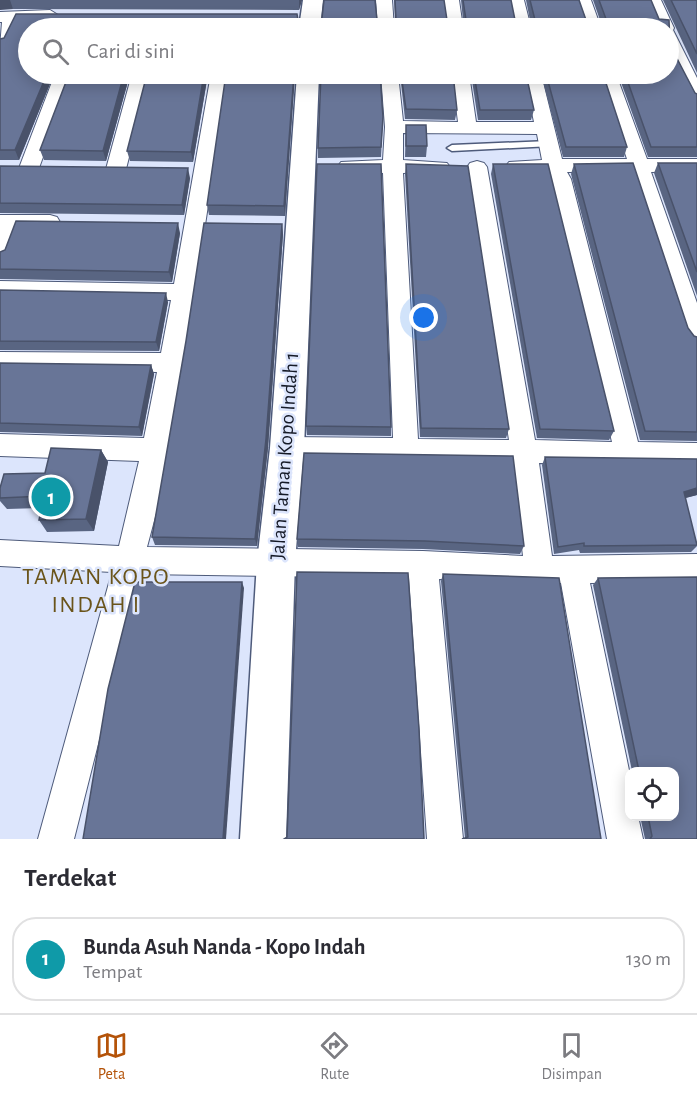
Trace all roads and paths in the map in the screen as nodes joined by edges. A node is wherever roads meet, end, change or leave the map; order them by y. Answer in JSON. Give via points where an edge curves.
{"nodes":[{"id":1,"x":384,"y":0,"type":"edge"},
{"id":2,"x":451,"y":0,"type":"edge"},
{"id":3,"x":516,"y":0,"type":"edge"},
{"id":4,"x":583,"y":0,"type":"edge"},
{"id":5,"x":653,"y":0,"type":"edge"},
{"id":6,"x":64,"y":15,"type":"edge"},
{"id":7,"x":7,"y":16,"type":"edge"},
{"id":8,"x":385,"y":18,"type":"edge"},
{"id":9,"x":454,"y":18,"type":"edge"},
{"id":10,"x":520,"y":18,"type":"edge"},
{"id":11,"x":589,"y":18,"type":"edge"},
{"id":12,"x":661,"y":18,"type":"edge"},
{"id":13,"x":0,"y":43,"type":"edge"},
{"id":14,"x":679,"y":56,"type":"edge"},
{"id":15,"x":59,"y":84,"type":"edge"},
{"id":16,"x":138,"y":84,"type":"edge"},
{"id":17,"x":216,"y":84,"type":"edge"},
{"id":18,"x":307,"y":84,"type":"edge"},
{"id":19,"x":391,"y":84,"type":"edge"},
{"id":20,"x":462,"y":84,"type":"edge"},
{"id":21,"x":535,"y":84,"type":"edge"},
{"id":22,"x":611,"y":84,"type":"edge"},
{"id":23,"x":697,"y":97,"type":"edge"},
{"id":24,"x":394,"y":127,"type":"junction"},
{"id":25,"x":468,"y":129,"type":"junction"},
{"id":26,"x":549,"y":146,"type":"junction"},
{"id":27,"x":452,"y":148,"type":"dead end"},
{"id":28,"x":639,"y":165,"type":"junction"},
{"id":29,"x":697,"y":165,"type":"edge"},
{"id":30,"x":302,"y":166,"type":"junction"},
{"id":31,"x":393,"y":167,"type":"junction"},
{"id":32,"x":477,"y":167,"type":"junction"},
{"id":33,"x":51,"y":168,"type":"edge"},
{"id":34,"x":94,"y":169,"type":"edge"},
{"id":35,"x":116,"y":169,"type":"junction"},
{"id":36,"x":138,"y":169,"type":"edge"},
{"id":37,"x":6,"y":222,"type":"edge"},
{"id":38,"x":69,"y":223,"type":"edge"},
{"id":39,"x":0,"y":254,"type":"edge"},
{"id":40,"x":0,"y":289,"type":"edge"},
{"id":41,"x":184,"y":292,"type":"junction"},
{"id":42,"x":697,"y":337,"type":"edge"},
{"id":43,"x":0,"y":361,"type":"edge"},
{"id":44,"x":172,"y":363,"type":"junction"},
{"id":45,"x":0,"y":446,"type":"edge"},
{"id":46,"x":287,"y":448,"type":"junction"},
{"id":47,"x":406,"y":449,"type":"junction"},
{"id":48,"x":155,"y":450,"type":"junction"},
{"id":49,"x":524,"y":450,"type":"junction"},
{"id":50,"x":628,"y":453,"type":"junction"},
{"id":51,"x":697,"y":454,"type":"edge"},
{"id":52,"x":0,"y":553,"type":"edge"},
{"id":53,"x":131,"y":560,"type":"junction"},
{"id":54,"x":276,"y":562,"type":"junction"},
{"id":55,"x":423,"y":565,"type":"junction"},
{"id":56,"x":697,"y":568,"type":"edge"},
{"id":57,"x":539,"y":570,"type":"junction"},
{"id":58,"x":573,"y":570,"type":"junction"},
{"id":59,"x":56,"y":839,"type":"edge"},
{"id":60,"x":263,"y":839,"type":"edge"},
{"id":61,"x":444,"y":839,"type":"edge"},
{"id":62,"x":625,"y":839,"type":"edge"}],
"edges":[{"from":1,"to":8,"type":"street"},
{"from":2,"to":9,"type":"street"},
{"from":3,"to":10,"type":"street"},
{"from":4,"to":11,"type":"street"},
{"from":5,"to":12,"type":"street"},
{"from":6,"to":7,"type":"street"},
{"from":7,"to":13,"type":"street"},
{"from":14,"to":23,"type":"street"},
{"from":15,"to":33,"type":"street","via":[[19,168]]},
{"from":16,"to":35,"type":"street"},
{"from":17,"to":41,"type":"street","via":[[192,170],[195,224]]},
{"from":18,"to":30,"type":"main road","name":"Jalan Taman Kopo Indah 1"},
{"from":19,"to":24,"type":"street"},
{"from":20,"to":25,"type":"street"},
{"from":21,"to":26,"type":"street"},
{"from":22,"to":28,"type":"street"},
{"from":24,"to":25,"type":"street"},
{"from":24,"to":31,"type":"street"},
{"from":25,"to":26,"type":"street"},
{"from":26,"to":27,"type":"lane"},
{"from":26,"to":28,"type":"street"},
{"from":26,"to":32,"type":"street"},
{"from":26,"to":50,"type":"street","via":[[561,179]]},
{"from":28,"to":29,"type":"street"},
{"from":28,"to":42,"type":"street"},
{"from":30,"to":31,"type":"street"},
{"from":30,"to":46,"type":"main road","name":"Jalan Taman Kopo Indah 1","via":[[287,225]]},
{"from":31,"to":32,"type":"street"},
{"from":31,"to":47,"type":"street"},
{"from":32,"to":49,"type":"street"},
{"from":34,"to":35,"type":"street"},
{"from":35,"to":36,"type":"street"},
{"from":37,"to":38,"type":"street"},
{"from":37,"to":39,"type":"street"},
{"from":40,"to":41,"type":"street"},
{"from":41,"to":44,"type":"street"},
{"from":43,"to":44,"type":"street"},
{"from":44,"to":48,"type":"street"},
{"from":45,"to":48,"type":"street"},
{"from":46,"to":47,"type":"street"},
{"from":46,"to":54,"type":"main road","name":"Jalan Taman Kopo Indah 1"},
{"from":47,"to":49,"type":"street"},
{"from":48,"to":53,"type":"street"},
{"from":49,"to":50,"type":"street"},
{"from":49,"to":57,"type":"street"},
{"from":50,"to":51,"type":"street"},
{"from":52,"to":53,"type":"street"},
{"from":53,"to":54,"type":"street"},
{"from":53,"to":59,"type":"street"},
{"from":54,"to":55,"type":"street"},
{"from":54,"to":60,"type":"main road","name":"Jalan Taman Kopo Indah 1"},
{"from":55,"to":57,"type":"street"},
{"from":55,"to":61,"type":"street"},
{"from":56,"to":58,"type":"street"},
{"from":57,"to":58,"type":"street"},
{"from":58,"to":62,"type":"street"}]}
